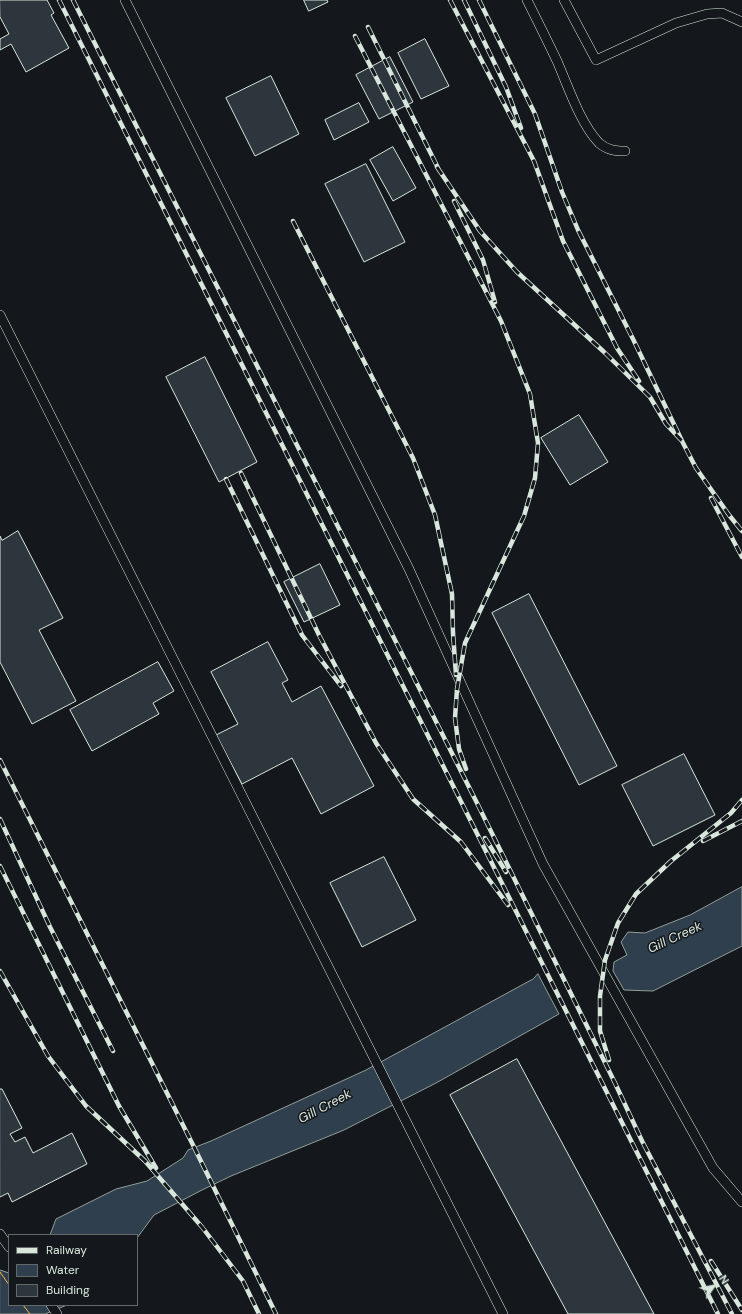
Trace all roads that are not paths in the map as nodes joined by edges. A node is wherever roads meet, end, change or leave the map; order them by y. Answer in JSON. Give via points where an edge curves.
{"nodes":[{"id":1,"x":125,"y":0,"type":"edge"},
{"id":2,"x":527,"y":0,"type":"edge"},
{"id":3,"x":564,"y":0,"type":"edge"},
{"id":4,"x":742,"y":22,"type":"edge"},
{"id":5,"x":624,"y":151,"type":"dead end"},
{"id":6,"x":0,"y":315,"type":"edge"},
{"id":7,"x":742,"y":1202,"type":"edge"},
{"id":8,"x":0,"y":1234,"type":"edge"},
{"id":9,"x":8,"y":1246,"type":"edge"},
{"id":10,"x":503,"y":1314,"type":"edge"}],
"edges":[{"from":1,"to":7,"type":"lane","via":[[409,569],[543,864],[712,1168]]},
{"from":2,"to":5,"type":"lane","via":[[588,128],[606,148]]},
{"from":3,"to":4,"type":"lane","via":[[596,60],[676,23],[707,14],[722,13]]},
{"from":6,"to":10,"type":"lane"},
{"from":8,"to":9,"type":"lane"}]}
